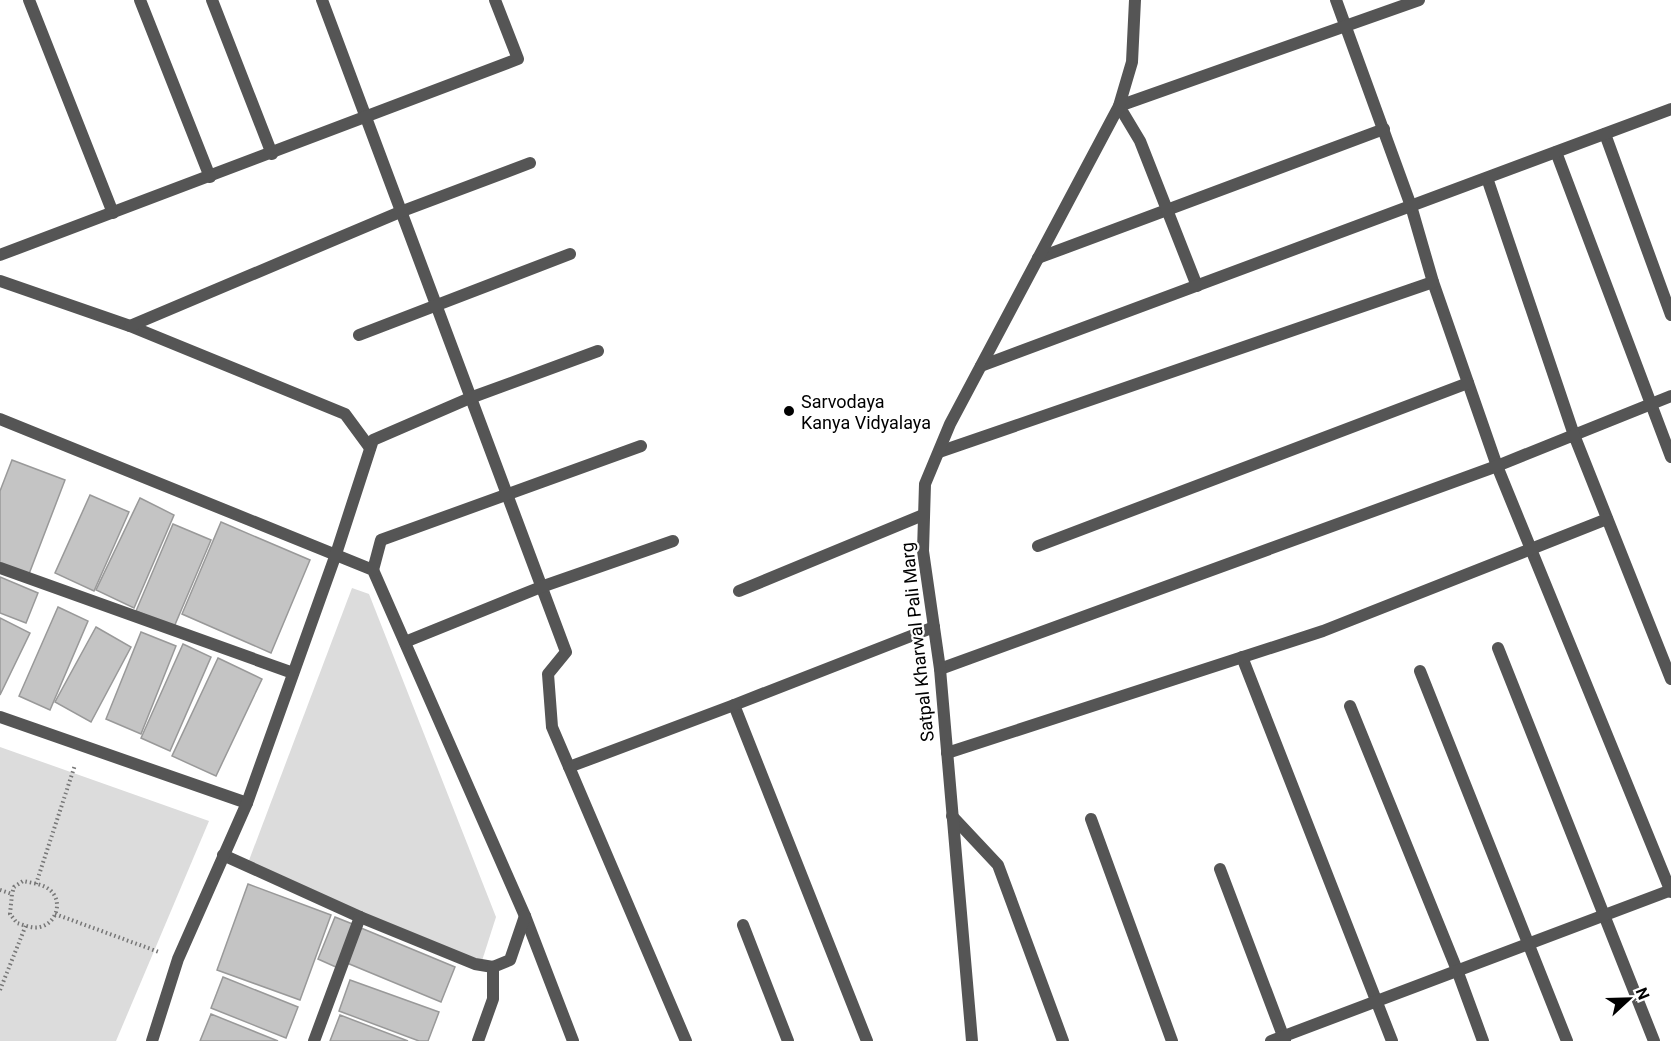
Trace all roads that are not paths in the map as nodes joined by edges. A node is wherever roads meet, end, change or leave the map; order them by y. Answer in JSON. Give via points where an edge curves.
{"nodes":[{"id":1,"x":28,"y":0,"type":"edge"},
{"id":2,"x":140,"y":0,"type":"edge"},
{"id":3,"x":212,"y":0,"type":"edge"},
{"id":4,"x":322,"y":0,"type":"edge"},
{"id":5,"x":495,"y":0,"type":"edge"},
{"id":6,"x":1135,"y":0,"type":"edge"},
{"id":7,"x":1336,"y":0,"type":"edge"},
{"id":8,"x":1419,"y":0,"type":"edge"},
{"id":9,"x":1345,"y":27,"type":"junction"},
{"id":10,"x":1119,"y":106,"type":"junction"},
{"id":11,"x":1671,"y":109,"type":"edge"},
{"id":12,"x":365,"y":119,"type":"junction"},
{"id":13,"x":1384,"y":129,"type":"junction"},
{"id":14,"x":1605,"y":134,"type":"junction"},
{"id":15,"x":1556,"y":152,"type":"junction"},
{"id":16,"x":272,"y":154,"type":"junction"},
{"id":17,"x":530,"y":163,"type":"dead end"},
{"id":18,"x":210,"y":177,"type":"junction"},
{"id":19,"x":1486,"y":178,"type":"junction"},
{"id":20,"x":1412,"y":206,"type":"junction"},
{"id":21,"x":1167,"y":210,"type":"junction"},
{"id":22,"x":400,"y":212,"type":"junction"},
{"id":23,"x":113,"y":213,"type":"junction"},
{"id":24,"x":570,"y":254,"type":"dead end"},
{"id":25,"x":0,"y":255,"type":"edge"},
{"id":26,"x":1038,"y":258,"type":"junction"},
{"id":27,"x":0,"y":281,"type":"edge"},
{"id":28,"x":1433,"y":282,"type":"junction"},
{"id":29,"x":1197,"y":286,"type":"junction"},
{"id":30,"x":435,"y":305,"type":"junction"},
{"id":31,"x":1671,"y":315,"type":"edge"},
{"id":32,"x":130,"y":326,"type":"junction"},
{"id":33,"x":359,"y":335,"type":"dead end"},
{"id":34,"x":598,"y":351,"type":"dead end"},
{"id":35,"x":981,"y":366,"type":"junction"},
{"id":36,"x":1468,"y":383,"type":"junction"},
{"id":37,"x":1671,"y":396,"type":"edge"},
{"id":38,"x":470,"y":398,"type":"junction"},
{"id":39,"x":1651,"y":404,"type":"junction"},
{"id":40,"x":0,"y":419,"type":"edge"},
{"id":41,"x":1574,"y":435,"type":"junction"},
{"id":42,"x":641,"y":446,"type":"dead end"},
{"id":43,"x":370,"y":448,"type":"junction"},
{"id":44,"x":939,"y":452,"type":"junction"},
{"id":45,"x":1671,"y":457,"type":"edge"},
{"id":46,"x":1497,"y":466,"type":"junction"},
{"id":47,"x":507,"y":495,"type":"junction"},
{"id":48,"x":923,"y":515,"type":"junction"},
{"id":49,"x":1607,"y":519,"type":"junction"},
{"id":50,"x":673,"y":542,"type":"dead end"},
{"id":51,"x":1038,"y":546,"type":"dead end"},
{"id":52,"x":1531,"y":549,"type":"junction"},
{"id":53,"x":336,"y":554,"type":"junction"},
{"id":54,"x":0,"y":568,"type":"edge"},
{"id":55,"x":373,"y":570,"type":"junction"},
{"id":56,"x":541,"y":587,"type":"junction"},
{"id":57,"x":739,"y":591,"type":"dead end"},
{"id":58,"x":934,"y":627,"type":"junction"},
{"id":59,"x":405,"y":642,"type":"junction"},
{"id":60,"x":1498,"y":648,"type":"dead end"},
{"id":61,"x":1242,"y":657,"type":"junction"},
{"id":62,"x":940,"y":669,"type":"junction"},
{"id":63,"x":1420,"y":671,"type":"dead end"},
{"id":64,"x":293,"y":673,"type":"junction"},
{"id":65,"x":1671,"y":679,"type":"edge"},
{"id":66,"x":734,"y":705,"type":"junction"},
{"id":67,"x":1350,"y":706,"type":"dead end"},
{"id":68,"x":0,"y":717,"type":"edge"},
{"id":69,"x":947,"y":753,"type":"junction"},
{"id":70,"x":569,"y":766,"type":"junction"},
{"id":71,"x":247,"y":803,"type":"junction"},
{"id":72,"x":952,"y":816,"type":"junction"},
{"id":73,"x":1091,"y":819,"type":"dead end"},
{"id":74,"x":223,"y":855,"type":"junction"},
{"id":75,"x":1220,"y":869,"type":"dead end"},
{"id":76,"x":1671,"y":890,"type":"edge"},
{"id":77,"x":1605,"y":915,"type":"junction"},
{"id":78,"x":525,"y":916,"type":"junction"},
{"id":79,"x":360,"y":917,"type":"junction"},
{"id":80,"x":743,"y":926,"type":"dead end"},
{"id":81,"x":1528,"y":943,"type":"junction"},
{"id":82,"x":493,"y":967,"type":"junction"},
{"id":83,"x":1457,"y":970,"type":"junction"},
{"id":84,"x":1377,"y":1000,"type":"junction"},
{"id":85,"x":1284,"y":1039,"type":"edge"},
{"id":86,"x":152,"y":1041,"type":"edge"},
{"id":87,"x":314,"y":1041,"type":"edge"},
{"id":88,"x":478,"y":1041,"type":"edge"},
{"id":89,"x":573,"y":1041,"type":"edge"},
{"id":90,"x":686,"y":1041,"type":"edge"},
{"id":91,"x":788,"y":1041,"type":"edge"},
{"id":92,"x":867,"y":1041,"type":"edge"},
{"id":93,"x":972,"y":1041,"type":"edge"},
{"id":94,"x":1063,"y":1041,"type":"edge"},
{"id":95,"x":1172,"y":1041,"type":"edge"},
{"id":96,"x":1271,"y":1041,"type":"edge"},
{"id":97,"x":1392,"y":1041,"type":"edge"},
{"id":98,"x":1483,"y":1041,"type":"edge"},
{"id":99,"x":1567,"y":1041,"type":"edge"},
{"id":100,"x":1654,"y":1041,"type":"edge"}],
"edges":[{"from":1,"to":23,"type":"street"},
{"from":2,"to":18,"type":"street"},
{"from":3,"to":16,"type":"street"},
{"from":4,"to":12,"type":"street"},
{"from":5,"to":12,"type":"street","via":[[518,59]]},
{"from":6,"to":10,"type":"street","name":"Satpal Kharwal Pali Marg","via":[[1132,62]]},
{"from":7,"to":9,"type":"street"},
{"from":8,"to":9,"type":"street"},
{"from":9,"to":10,"type":"street"},
{"from":9,"to":13,"type":"street"},
{"from":10,"to":21,"type":"street","via":[[1140,141]]},
{"from":10,"to":26,"type":"street","name":"Satpal Kharwal Pali Marg"},
{"from":11,"to":14,"type":"street"},
{"from":12,"to":16,"type":"street"},
{"from":12,"to":22,"type":"street"},
{"from":13,"to":20,"type":"street"},
{"from":13,"to":21,"type":"street"},
{"from":14,"to":15,"type":"street"},
{"from":14,"to":31,"type":"street"},
{"from":15,"to":19,"type":"street"},
{"from":15,"to":39,"type":"street"},
{"from":16,"to":18,"type":"street"},
{"from":17,"to":22,"type":"street"},
{"from":18,"to":23,"type":"street"},
{"from":19,"to":20,"type":"street"},
{"from":19,"to":41,"type":"street"},
{"from":20,"to":28,"type":"street"},
{"from":20,"to":29,"type":"street"},
{"from":21,"to":26,"type":"street"},
{"from":21,"to":29,"type":"street"},
{"from":22,"to":30,"type":"street"},
{"from":22,"to":32,"type":"street"},
{"from":23,"to":25,"type":"street"},
{"from":24,"to":30,"type":"street"},
{"from":26,"to":35,"type":"street","name":"Satpal Kharwal Pali Marg"},
{"from":27,"to":32,"type":"street"},
{"from":28,"to":36,"type":"street"},
{"from":28,"to":44,"type":"street"},
{"from":29,"to":35,"type":"street"},
{"from":30,"to":33,"type":"street"},
{"from":30,"to":38,"type":"street"},
{"from":32,"to":43,"type":"street","via":[[345,414]]},
{"from":34,"to":38,"type":"street"},
{"from":35,"to":44,"type":"street","name":"Satpal Kharwal Pali Marg"},
{"from":36,"to":46,"type":"street"},
{"from":36,"to":51,"type":"street"},
{"from":37,"to":39,"type":"street"},
{"from":38,"to":43,"type":"street","via":[[373,440]]},
{"from":38,"to":47,"type":"street"},
{"from":39,"to":41,"type":"street"},
{"from":39,"to":45,"type":"street"},
{"from":40,"to":53,"type":"street"},
{"from":41,"to":46,"type":"street"},
{"from":41,"to":49,"type":"street"},
{"from":42,"to":47,"type":"street"},
{"from":43,"to":53,"type":"street"},
{"from":44,"to":48,"type":"street","name":"Satpal Kharwal Pali Marg","via":[[925,484]]},
{"from":46,"to":52,"type":"street"},
{"from":46,"to":62,"type":"street"},
{"from":47,"to":55,"type":"street","via":[[381,540]]},
{"from":47,"to":56,"type":"street"},
{"from":48,"to":57,"type":"street"},
{"from":48,"to":58,"type":"street","name":"Satpal Kharwal Pali Marg","via":[[923,551]]},
{"from":49,"to":52,"type":"street"},
{"from":49,"to":65,"type":"street"},
{"from":50,"to":56,"type":"street"},
{"from":52,"to":61,"type":"street","via":[[1323,631]]},
{"from":52,"to":76,"type":"street"},
{"from":53,"to":55,"type":"street"},
{"from":53,"to":64,"type":"street"},
{"from":54,"to":64,"type":"street"},
{"from":55,"to":59,"type":"street"},
{"from":56,"to":59,"type":"street"},
{"from":56,"to":70,"type":"street","via":[[566,652],[548,674],[552,727]]},
{"from":58,"to":62,"type":"street","name":"Satpal Kharwal Pali Marg"},
{"from":58,"to":66,"type":"street"},
{"from":59,"to":78,"type":"street"},
{"from":60,"to":77,"type":"street"},
{"from":61,"to":69,"type":"street"},
{"from":61,"to":84,"type":"street"},
{"from":62,"to":69,"type":"street","name":"Satpal Kharwal Pali Marg"},
{"from":63,"to":81,"type":"street"},
{"from":64,"to":71,"type":"street"},
{"from":66,"to":70,"type":"street"},
{"from":66,"to":92,"type":"street"},
{"from":67,"to":83,"type":"street"},
{"from":68,"to":71,"type":"street"},
{"from":69,"to":72,"type":"street","name":"Satpal Kharwal Pali Marg"},
{"from":70,"to":90,"type":"street"},
{"from":71,"to":74,"type":"street"},
{"from":72,"to":93,"type":"street","name":"Satpal Kharwal Pali Marg"},
{"from":72,"to":94,"type":"street","via":[[998,865]]},
{"from":73,"to":95,"type":"street"},
{"from":74,"to":79,"type":"street"},
{"from":74,"to":86,"type":"street","via":[[178,959]]},
{"from":75,"to":85,"type":"street"},
{"from":76,"to":77,"type":"street"},
{"from":77,"to":81,"type":"street"},
{"from":77,"to":100,"type":"street"},
{"from":78,"to":82,"type":"street","via":[[510,960]]},
{"from":78,"to":89,"type":"street"},
{"from":79,"to":82,"type":"street","via":[[474,964]]},
{"from":79,"to":87,"type":"street"},
{"from":80,"to":91,"type":"street"},
{"from":81,"to":83,"type":"street"},
{"from":81,"to":99,"type":"street"},
{"from":82,"to":88,"type":"street","via":[[493,999]]},
{"from":83,"to":84,"type":"street"},
{"from":83,"to":98,"type":"street"},
{"from":84,"to":85,"type":"street"},
{"from":84,"to":97,"type":"street"},
{"from":85,"to":96,"type":"street"}]}
